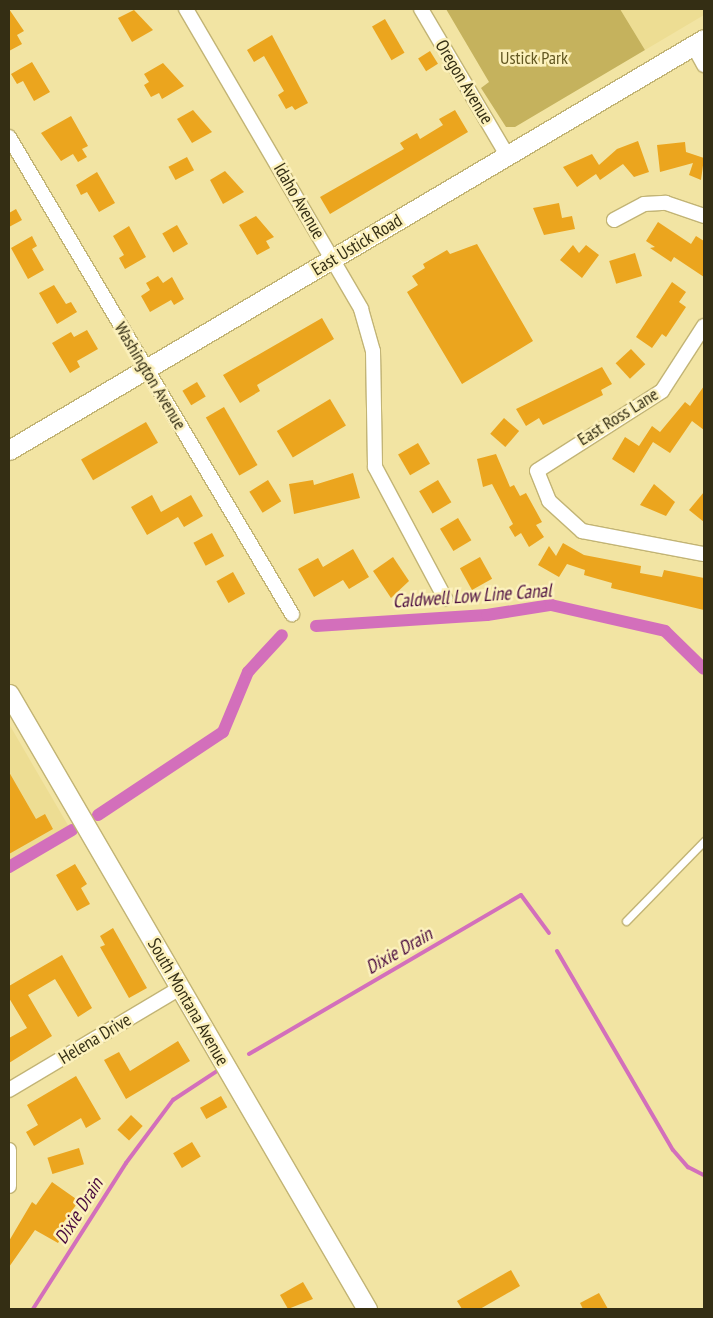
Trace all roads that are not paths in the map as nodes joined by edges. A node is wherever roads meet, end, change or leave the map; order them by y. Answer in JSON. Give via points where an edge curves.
{"nodes":[{"id":1,"x":186,"y":9,"type":"edge"},
{"id":2,"x":420,"y":9,"type":"edge"},
{"id":3,"x":699,"y":42,"type":"edge"},
{"id":4,"x":704,"y":65,"type":"edge"},
{"id":5,"x":9,"y":137,"type":"edge"},
{"id":6,"x":508,"y":155,"type":"junction"},
{"id":7,"x":704,"y":216,"type":"edge"},
{"id":8,"x":614,"y":220,"type":"dead end"},
{"id":9,"x":333,"y":259,"type":"junction"},
{"id":10,"x":704,"y":326,"type":"edge"},
{"id":11,"x":146,"y":369,"type":"junction"},
{"id":12,"x":9,"y":450,"type":"edge"},
{"id":13,"x":704,"y":554,"type":"edge"},
{"id":14,"x":445,"y":598,"type":"dead end"},
{"id":15,"x":292,"y":614,"type":"dead end"},
{"id":16,"x":9,"y":694,"type":"edge"},
{"id":17,"x":704,"y":841,"type":"edge"},
{"id":18,"x":626,"y":921,"type":"dead end"},
{"id":19,"x":180,"y":988,"type":"junction"},
{"id":20,"x":9,"y":1090,"type":"edge"},
{"id":21,"x":9,"y":1150,"type":"edge"},
{"id":22,"x":9,"y":1186,"type":"edge"},
{"id":23,"x":367,"y":1309,"type":"edge"}],
"edges":[{"from":1,"to":9,"type":"street","name":"Idaho Avenue"},
{"from":2,"to":6,"type":"street","name":"Oregon Avenue"},
{"from":3,"to":4,"type":"street"},
{"from":3,"to":6,"type":"main road","name":"East Ustick Road"},
{"from":5,"to":11,"type":"street","name":"Washington Avenue"},
{"from":6,"to":9,"type":"main road","name":"East Ustick Road"},
{"from":7,"to":8,"type":"street","via":[[666,203],[644,204]]},
{"from":9,"to":11,"type":"main road","name":"East Ustick Road"},
{"from":9,"to":14,"type":"street","name":"Idaho Avenue","via":[[361,309],[373,351],[375,467]]},
{"from":10,"to":13,"type":"street","name":"East Ross Lane","via":[[662,391],[537,471],[549,502],[582,530]]},
{"from":11,"to":12,"type":"main road","name":"East Ustick Road"},
{"from":11,"to":15,"type":"street","name":"Washington Avenue"},
{"from":16,"to":19,"type":"main road","name":"South Montana Avenue"},
{"from":17,"to":18,"type":"lane"},
{"from":19,"to":20,"type":"street","name":"Helena Drive"},
{"from":19,"to":23,"type":"main road","name":"South Montana Avenue"},
{"from":21,"to":22,"type":"street"}]}
